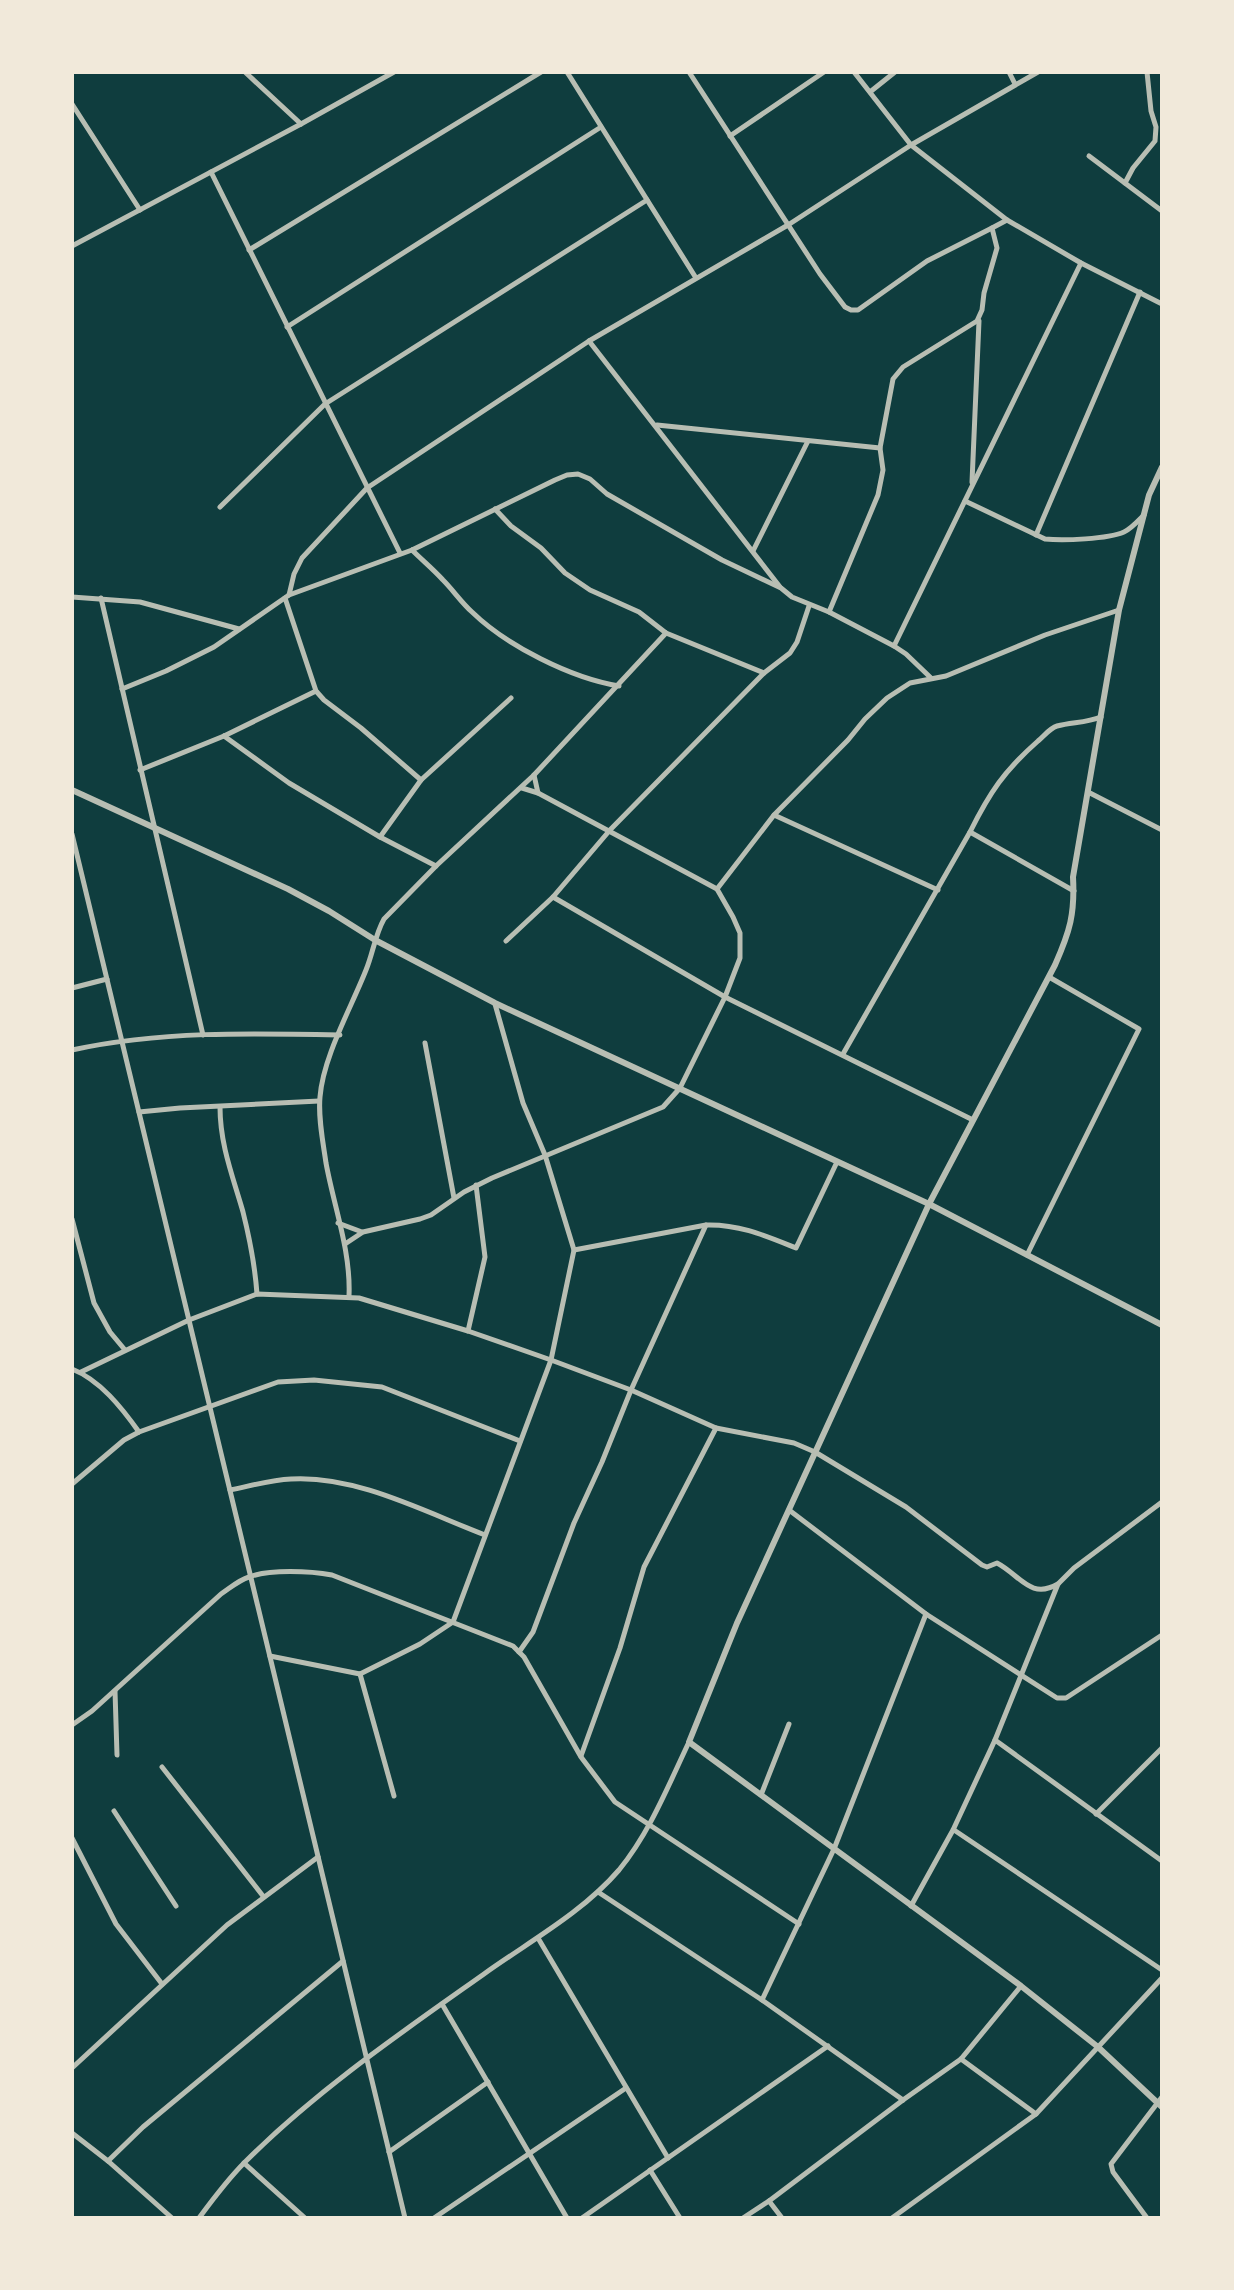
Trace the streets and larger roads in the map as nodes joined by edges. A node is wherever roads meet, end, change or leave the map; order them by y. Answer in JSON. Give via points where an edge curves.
{"nodes":[{"id":1,"x":245,"y":72,"type":"edge"},
{"id":2,"x":394,"y":72,"type":"edge"},
{"id":3,"x":541,"y":72,"type":"edge"},
{"id":4,"x":567,"y":72,"type":"edge"},
{"id":5,"x":689,"y":72,"type":"edge"},
{"id":6,"x":824,"y":72,"type":"edge"},
{"id":7,"x":854,"y":72,"type":"edge"},
{"id":8,"x":895,"y":72,"type":"edge"},
{"id":9,"x":1009,"y":72,"type":"edge"},
{"id":10,"x":1038,"y":72,"type":"edge"},
{"id":11,"x":1147,"y":72,"type":"edge"},
{"id":12,"x":1015,"y":84,"type":"junction"},
{"id":13,"x":870,"y":92,"type":"junction"},
{"id":14,"x":72,"y":104,"type":"edge"},
{"id":15,"x":301,"y":124,"type":"junction"},
{"id":16,"x":601,"y":127,"type":"junction"},
{"id":17,"x":730,"y":136,"type":"junction"},
{"id":18,"x":1155,"y":141,"type":"junction"},
{"id":19,"x":911,"y":145,"type":"junction"},
{"id":20,"x":1162,"y":145,"type":"edge"},
{"id":21,"x":1089,"y":156,"type":"dead end"},
{"id":22,"x":211,"y":172,"type":"junction"},
{"id":23,"x":1125,"y":183,"type":"junction"},
{"id":24,"x":647,"y":200,"type":"junction"},
{"id":25,"x":140,"y":210,"type":"junction"},
{"id":26,"x":1162,"y":211,"type":"edge"},
{"id":27,"x":1007,"y":220,"type":"junction"},
{"id":28,"x":788,"y":225,"type":"junction"},
{"id":29,"x":992,"y":228,"type":"junction"},
{"id":30,"x":72,"y":246,"type":"edge"},
{"id":31,"x":249,"y":250,"type":"junction"},
{"id":32,"x":1081,"y":263,"type":"junction"},
{"id":33,"x":696,"y":278,"type":"junction"},
{"id":34,"x":1140,"y":292,"type":"junction"},
{"id":35,"x":1162,"y":304,"type":"edge"},
{"id":36,"x":980,"y":316,"type":"junction"},
{"id":37,"x":287,"y":327,"type":"junction"},
{"id":38,"x":589,"y":341,"type":"junction"},
{"id":39,"x":325,"y":404,"type":"junction"},
{"id":40,"x":656,"y":425,"type":"junction"},
{"id":41,"x":808,"y":441,"type":"junction"},
{"id":42,"x":880,"y":448,"type":"junction"},
{"id":43,"x":1162,"y":467,"type":"edge"},
{"id":44,"x":972,"y":487,"type":"junction"},
{"id":45,"x":367,"y":488,"type":"junction"},
{"id":46,"x":965,"y":501,"type":"junction"},
{"id":47,"x":220,"y":507,"type":"dead end"},
{"id":48,"x":495,"y":509,"type":"junction"},
{"id":49,"x":1144,"y":515,"type":"junction"},
{"id":50,"x":1036,"y":535,"type":"junction"},
{"id":51,"x":412,"y":550,"type":"junction"},
{"id":52,"x":753,"y":551,"type":"junction"},
{"id":53,"x":400,"y":553,"type":"junction"},
{"id":54,"x":781,"y":588,"type":"junction"},
{"id":55,"x":287,"y":596,"type":"junction"},
{"id":56,"x":72,"y":597,"type":"edge"},
{"id":57,"x":101,"y":598,"type":"junction"},
{"id":58,"x":809,"y":606,"type":"junction"},
{"id":59,"x":1119,"y":610,"type":"junction"},
{"id":60,"x":829,"y":612,"type":"junction"},
{"id":61,"x":240,"y":629,"type":"junction"},
{"id":62,"x":666,"y":633,"type":"junction"},
{"id":63,"x":894,"y":646,"type":"junction"},
{"id":64,"x":764,"y":673,"type":"junction"},
{"id":65,"x":931,"y":678,"type":"junction"},
{"id":66,"x":598,"y":682,"type":"junction"},
{"id":67,"x":619,"y":686,"type":"junction"},
{"id":68,"x":122,"y":689,"type":"junction"},
{"id":69,"x":316,"y":691,"type":"junction"},
{"id":70,"x":511,"y":698,"type":"dead end"},
{"id":71,"x":606,"y":699,"type":"junction"},
{"id":72,"x":1101,"y":717,"type":"junction"},
{"id":73,"x":224,"y":736,"type":"junction"},
{"id":74,"x":140,"y":770,"type":"junction"},
{"id":75,"x":534,"y":775,"type":"junction"},
{"id":76,"x":421,"y":780,"type":"junction"},
{"id":77,"x":522,"y":788,"type":"junction"},
{"id":78,"x":72,"y":790,"type":"edge"},
{"id":79,"x":1088,"y":792,"type":"junction"},
{"id":80,"x":538,"y":793,"type":"junction"},
{"id":81,"x":774,"y":815,"type":"junction"},
{"id":82,"x":153,"y":825,"type":"junction"},
{"id":83,"x":610,"y":830,"type":"junction"},
{"id":84,"x":1162,"y":830,"type":"edge"},
{"id":85,"x":970,"y":832,"type":"junction"},
{"id":86,"x":72,"y":834,"type":"edge"},
{"id":87,"x":380,"y":837,"type":"junction"},
{"id":88,"x":436,"y":866,"type":"junction"},
{"id":89,"x":717,"y":889,"type":"junction"},
{"id":90,"x":938,"y":890,"type":"junction"},
{"id":91,"x":1074,"y":891,"type":"junction"},
{"id":92,"x":553,"y":897,"type":"junction"},
{"id":93,"x":375,"y":940,"type":"junction"},
{"id":94,"x":506,"y":941,"type":"dead end"},
{"id":95,"x":1049,"y":977,"type":"junction"},
{"id":96,"x":107,"y":979,"type":"junction"},
{"id":97,"x":72,"y":988,"type":"edge"},
{"id":98,"x":725,"y":997,"type":"junction"},
{"id":99,"x":495,"y":1003,"type":"junction"},
{"id":100,"x":203,"y":1035,"type":"junction"},
{"id":101,"x":340,"y":1035,"type":"junction"},
{"id":102,"x":122,"y":1040,"type":"junction"},
{"id":103,"x":425,"y":1043,"type":"dead end"},
{"id":104,"x":72,"y":1050,"type":"edge"},
{"id":105,"x":843,"y":1054,"type":"junction"},
{"id":106,"x":680,"y":1088,"type":"junction"},
{"id":107,"x":319,"y":1101,"type":"junction"},
{"id":108,"x":220,"y":1107,"type":"junction"},
{"id":109,"x":139,"y":1112,"type":"junction"},
{"id":110,"x":973,"y":1120,"type":"junction"},
{"id":111,"x":545,"y":1155,"type":"junction"},
{"id":112,"x":837,"y":1162,"type":"junction"},
{"id":113,"x":476,"y":1185,"type":"junction"},
{"id":114,"x":454,"y":1198,"type":"junction"},
{"id":115,"x":929,"y":1204,"type":"junction"},
{"id":116,"x":72,"y":1219,"type":"edge"},
{"id":117,"x":338,"y":1223,"type":"junction"},
{"id":118,"x":706,"y":1225,"type":"junction"},
{"id":119,"x":363,"y":1232,"type":"junction"},
{"id":120,"x":345,"y":1244,"type":"junction"},
{"id":121,"x":574,"y":1250,"type":"junction"},
{"id":122,"x":1027,"y":1255,"type":"junction"},
{"id":123,"x":257,"y":1294,"type":"junction"},
{"id":124,"x":349,"y":1296,"type":"junction"},
{"id":125,"x":189,"y":1320,"type":"junction"},
{"id":126,"x":1162,"y":1325,"type":"edge"},
{"id":127,"x":468,"y":1331,"type":"junction"},
{"id":128,"x":125,"y":1350,"type":"junction"},
{"id":129,"x":551,"y":1360,"type":"junction"},
{"id":130,"x":72,"y":1369,"type":"edge"},
{"id":131,"x":81,"y":1372,"type":"junction"},
{"id":132,"x":631,"y":1390,"type":"junction"},
{"id":133,"x":210,"y":1406,"type":"junction"},
{"id":134,"x":716,"y":1428,"type":"junction"},
{"id":135,"x":139,"y":1432,"type":"junction"},
{"id":136,"x":520,"y":1441,"type":"junction"},
{"id":137,"x":815,"y":1452,"type":"junction"},
{"id":138,"x":72,"y":1484,"type":"edge"},
{"id":139,"x":230,"y":1490,"type":"junction"},
{"id":140,"x":1162,"y":1502,"type":"edge"},
{"id":141,"x":788,"y":1509,"type":"junction"},
{"id":142,"x":485,"y":1535,"type":"junction"},
{"id":143,"x":250,"y":1576,"type":"junction"},
{"id":144,"x":1058,"y":1584,"type":"junction"},
{"id":145,"x":926,"y":1614,"type":"junction"},
{"id":146,"x":453,"y":1622,"type":"junction"},
{"id":147,"x":1162,"y":1635,"type":"edge"},
{"id":148,"x":519,"y":1652,"type":"junction"},
{"id":149,"x":270,"y":1656,"type":"junction"},
{"id":150,"x":360,"y":1674,"type":"junction"},
{"id":151,"x":1022,"y":1674,"type":"junction"},
{"id":152,"x":115,"y":1690,"type":"junction"},
{"id":153,"x":72,"y":1716,"type":"edge"},
{"id":154,"x":74,"y":1724,"type":"edge"},
{"id":155,"x":789,"y":1724,"type":"dead end"},
{"id":156,"x":995,"y":1740,"type":"junction"},
{"id":157,"x":689,"y":1742,"type":"junction"},
{"id":158,"x":1162,"y":1748,"type":"edge"},
{"id":159,"x":117,"y":1755,"type":"dead end"},
{"id":160,"x":581,"y":1757,"type":"junction"},
{"id":161,"x":162,"y":1767,"type":"dead end"},
{"id":162,"x":761,"y":1795,"type":"junction"},
{"id":163,"x":394,"y":1796,"type":"dead end"},
{"id":164,"x":114,"y":1811,"type":"dead end"},
{"id":165,"x":1096,"y":1814,"type":"junction"},
{"id":166,"x":650,"y":1825,"type":"junction"},
{"id":167,"x":953,"y":1830,"type":"junction"},
{"id":168,"x":72,"y":1838,"type":"edge"},
{"id":169,"x":834,"y":1849,"type":"junction"},
{"id":170,"x":318,"y":1857,"type":"junction"},
{"id":171,"x":1162,"y":1861,"type":"edge"},
{"id":172,"x":598,"y":1892,"type":"junction"},
{"id":173,"x":263,"y":1896,"type":"junction"},
{"id":174,"x":176,"y":1906,"type":"dead end"},
{"id":175,"x":911,"y":1906,"type":"junction"},
{"id":176,"x":799,"y":1924,"type":"junction"},
{"id":177,"x":538,"y":1938,"type":"junction"},
{"id":178,"x":343,"y":1961,"type":"junction"},
{"id":179,"x":1162,"y":1970,"type":"edge"},
{"id":180,"x":1162,"y":1978,"type":"edge"},
{"id":181,"x":162,"y":1984,"type":"junction"},
{"id":182,"x":1021,"y":1986,"type":"junction"},
{"id":183,"x":762,"y":2000,"type":"junction"},
{"id":184,"x":442,"y":2004,"type":"junction"},
{"id":185,"x":828,"y":2046,"type":"junction"},
{"id":186,"x":1098,"y":2047,"type":"junction"},
{"id":187,"x":367,"y":2058,"type":"junction"},
{"id":188,"x":961,"y":2059,"type":"junction"},
{"id":189,"x":72,"y":2068,"type":"edge"},
{"id":190,"x":488,"y":2082,"type":"junction"},
{"id":191,"x":626,"y":2088,"type":"junction"},
{"id":192,"x":903,"y":2100,"type":"junction"},
{"id":193,"x":1161,"y":2102,"type":"edge"},
{"id":194,"x":1036,"y":2114,"type":"junction"},
{"id":195,"x":72,"y":2133,"type":"edge"},
{"id":196,"x":389,"y":2152,"type":"junction"},
{"id":197,"x":529,"y":2154,"type":"junction"},
{"id":198,"x":668,"y":2158,"type":"junction"},
{"id":199,"x":108,"y":2161,"type":"junction"},
{"id":200,"x":244,"y":2163,"type":"junction"},
{"id":201,"x":650,"y":2170,"type":"junction"},
{"id":202,"x":769,"y":2201,"type":"junction"},
{"id":203,"x":172,"y":2218,"type":"edge"},
{"id":204,"x":199,"y":2218,"type":"edge"},
{"id":205,"x":305,"y":2218,"type":"edge"},
{"id":206,"x":405,"y":2218,"type":"edge"},
{"id":207,"x":434,"y":2218,"type":"edge"},
{"id":208,"x":567,"y":2218,"type":"edge"},
{"id":209,"x":582,"y":2218,"type":"edge"},
{"id":210,"x":680,"y":2218,"type":"edge"},
{"id":211,"x":743,"y":2218,"type":"edge"},
{"id":212,"x":782,"y":2218,"type":"edge"},
{"id":213,"x":892,"y":2218,"type":"edge"},
{"id":214,"x":1147,"y":2218,"type":"edge"}],
"edges":[{"from":1,"to":15,"type":"street"},
{"from":2,"to":15,"type":"street"},
{"from":3,"to":31,"type":"street"},
{"from":4,"to":16,"type":"street"},
{"from":5,"to":17,"type":"street"},
{"from":6,"to":17,"type":"street"},
{"from":7,"to":13,"type":"street"},
{"from":8,"to":13,"type":"street"},
{"from":9,"to":12,"type":"street"},
{"from":10,"to":12,"type":"street"},
{"from":11,"to":18,"type":"street"},
{"from":12,"to":19,"type":"street"},
{"from":13,"to":19,"type":"street"},
{"from":14,"to":25,"type":"street"},
{"from":15,"to":22,"type":"street"},
{"from":16,"to":24,"type":"street"},
{"from":16,"to":37,"type":"street"},
{"from":17,"to":28,"type":"street"},
{"from":18,"to":20,"type":"street"},
{"from":18,"to":23,"type":"street"},
{"from":19,"to":27,"type":"street"},
{"from":19,"to":28,"type":"street"},
{"from":21,"to":23,"type":"street"},
{"from":22,"to":25,"type":"street"},
{"from":22,"to":31,"type":"street"},
{"from":23,"to":26,"type":"street"},
{"from":24,"to":33,"type":"street"},
{"from":24,"to":39,"type":"street"},
{"from":25,"to":30,"type":"street"},
{"from":27,"to":29,"type":"street"},
{"from":27,"to":32,"type":"street"},
{"from":28,"to":29,"type":"street","via":[[851,310],[927,261]]},
{"from":28,"to":33,"type":"street"},
{"from":29,"to":36,"type":"street","via":[[997,248]]},
{"from":31,"to":37,"type":"street"},
{"from":32,"to":34,"type":"street"},
{"from":32,"to":44,"type":"street"},
{"from":33,"to":38,"type":"street"},
{"from":34,"to":35,"type":"street"},
{"from":34,"to":50,"type":"street"},
{"from":36,"to":42,"type":"street","via":[[893,379]]},
{"from":36,"to":44,"type":"street"},
{"from":37,"to":39,"type":"street"},
{"from":38,"to":40,"type":"street"},
{"from":38,"to":45,"type":"street"},
{"from":39,"to":45,"type":"street"},
{"from":39,"to":47,"type":"street"},
{"from":40,"to":41,"type":"street"},
{"from":40,"to":52,"type":"street"},
{"from":41,"to":42,"type":"street"},
{"from":41,"to":52,"type":"street"},
{"from":42,"to":60,"type":"street","via":[[878,495]]},
{"from":43,"to":49,"type":"street"},
{"from":44,"to":46,"type":"street"},
{"from":45,"to":53,"type":"street"},
{"from":45,"to":55,"type":"street","via":[[302,558]]},
{"from":46,"to":50,"type":"street"},
{"from":46,"to":63,"type":"street"},
{"from":48,"to":51,"type":"street"},
{"from":48,"to":54,"type":"street","via":[[578,474],[722,560]]},
{"from":48,"to":62,"type":"street","via":[[565,573],[639,612]]},
{"from":49,"to":50,"type":"street","via":[[1125,532],[1112,535],[1059,541]]},
{"from":49,"to":59,"type":"street"},
{"from":51,"to":53,"type":"street"},
{"from":51,"to":66,"type":"street","via":[[498,634],[550,664]]},
{"from":52,"to":54,"type":"street"},
{"from":53,"to":55,"type":"street"},
{"from":54,"to":58,"type":"street"},
{"from":55,"to":61,"type":"street"},
{"from":55,"to":69,"type":"street"},
{"from":56,"to":57,"type":"street"},
{"from":57,"to":61,"type":"street","via":[[165,607]]},
{"from":57,"to":68,"type":"street"},
{"from":58,"to":60,"type":"street"},
{"from":58,"to":64,"type":"street","via":[[790,653]]},
{"from":59,"to":65,"type":"street"},
{"from":59,"to":72,"type":"street"},
{"from":60,"to":63,"type":"street"},
{"from":61,"to":68,"type":"street","via":[[191,659]]},
{"from":62,"to":64,"type":"street"},
{"from":62,"to":67,"type":"street"},
{"from":63,"to":65,"type":"street"},
{"from":64,"to":83,"type":"street"},
{"from":65,"to":81,"type":"street","via":[[910,683],[887,698]]},
{"from":66,"to":67,"type":"street"},
{"from":66,"to":71,"type":"street"},
{"from":67,"to":71,"type":"street"},
{"from":68,"to":74,"type":"street"},
{"from":69,"to":73,"type":"street"},
{"from":69,"to":76,"type":"street"},
{"from":70,"to":76,"type":"street"},
{"from":71,"to":75,"type":"street"},
{"from":72,"to":79,"type":"street"},
{"from":72,"to":85,"type":"street","via":[[1054,726],[1000,779]]},
{"from":73,"to":74,"type":"street"},
{"from":73,"to":87,"type":"street","via":[[289,783]]},
{"from":74,"to":82,"type":"street"},
{"from":75,"to":77,"type":"street"},
{"from":75,"to":80,"type":"street"},
{"from":76,"to":87,"type":"street"},
{"from":77,"to":80,"type":"street"},
{"from":77,"to":88,"type":"street"},
{"from":78,"to":82,"type":"street"},
{"from":79,"to":84,"type":"street"},
{"from":79,"to":91,"type":"street"},
{"from":80,"to":83,"type":"street"},
{"from":81,"to":89,"type":"street"},
{"from":81,"to":90,"type":"street"},
{"from":82,"to":93,"type":"street","via":[[288,889]]},
{"from":82,"to":100,"type":"street"},
{"from":83,"to":89,"type":"street"},
{"from":83,"to":92,"type":"street"},
{"from":85,"to":90,"type":"street"},
{"from":85,"to":91,"type":"street"},
{"from":86,"to":96,"type":"street"},
{"from":87,"to":88,"type":"street"},
{"from":88,"to":93,"type":"street","via":[[384,919]]},
{"from":89,"to":98,"type":"street","via":[[741,942]]},
{"from":90,"to":105,"type":"street"},
{"from":91,"to":95,"type":"street","via":[[1069,932]]},
{"from":92,"to":94,"type":"street"},
{"from":92,"to":98,"type":"street"},
{"from":93,"to":99,"type":"street"},
{"from":93,"to":101,"type":"street"},
{"from":95,"to":110,"type":"street"},
{"from":95,"to":122,"type":"street","via":[[1139,1029]]},
{"from":96,"to":97,"type":"street"},
{"from":96,"to":102,"type":"street"},
{"from":98,"to":105,"type":"street"},
{"from":98,"to":106,"type":"street"},
{"from":99,"to":106,"type":"street"},
{"from":99,"to":111,"type":"street","via":[[523,1103]]},
{"from":100,"to":101,"type":"street"},
{"from":100,"to":102,"type":"street"},
{"from":101,"to":107,"type":"street"},
{"from":102,"to":104,"type":"street"},
{"from":102,"to":109,"type":"street"},
{"from":103,"to":114,"type":"street"},
{"from":105,"to":110,"type":"street"},
{"from":106,"to":111,"type":"street","via":[[656,1111]]},
{"from":106,"to":112,"type":"street"},
{"from":107,"to":108,"type":"street"},
{"from":107,"to":117,"type":"street"},
{"from":108,"to":109,"type":"street"},
{"from":108,"to":123,"type":"street","via":[[224,1152],[251,1242]]},
{"from":109,"to":125,"type":"street"},
{"from":110,"to":115,"type":"street"},
{"from":111,"to":113,"type":"street"},
{"from":111,"to":121,"type":"street"},
{"from":112,"to":115,"type":"street"},
{"from":112,"to":118,"type":"street","via":[[796,1248],[738,1227]]},
{"from":113,"to":114,"type":"street"},
{"from":113,"to":127,"type":"street","via":[[485,1257]]},
{"from":114,"to":119,"type":"street","via":[[431,1215]]},
{"from":115,"to":122,"type":"street"},
{"from":115,"to":137,"type":"street"},
{"from":116,"to":128,"type":"street","via":[[94,1303]]},
{"from":117,"to":119,"type":"street"},
{"from":117,"to":120,"type":"street"},
{"from":118,"to":121,"type":"street"},
{"from":118,"to":132,"type":"street"},
{"from":119,"to":120,"type":"street"},
{"from":120,"to":124,"type":"street"},
{"from":121,"to":129,"type":"street"},
{"from":122,"to":126,"type":"street"},
{"from":123,"to":124,"type":"street"},
{"from":123,"to":125,"type":"street"},
{"from":124,"to":127,"type":"street"},
{"from":125,"to":128,"type":"street"},
{"from":125,"to":133,"type":"street"},
{"from":127,"to":129,"type":"street"},
{"from":128,"to":131,"type":"street"},
{"from":129,"to":132,"type":"street"},
{"from":129,"to":136,"type":"street"},
{"from":130,"to":131,"type":"street"},
{"from":131,"to":135,"type":"street"},
{"from":132,"to":134,"type":"street"},
{"from":132,"to":148,"type":"street","via":[[533,1632]]},
{"from":133,"to":135,"type":"street"},
{"from":133,"to":136,"type":"street","via":[[293,1380],[382,1387]]},
{"from":133,"to":139,"type":"street"},
{"from":134,"to":137,"type":"street"},
{"from":134,"to":160,"type":"street","via":[[644,1567]]},
{"from":135,"to":138,"type":"street"},
{"from":136,"to":142,"type":"street"},
{"from":137,"to":141,"type":"street"},
{"from":137,"to":144,"type":"street","via":[[906,1507],[982,1565],[997,1563],[1031,1588]]},
{"from":139,"to":142,"type":"street","via":[[289,1479],[351,1484]]},
{"from":139,"to":143,"type":"street"},
{"from":140,"to":144,"type":"street"},
{"from":141,"to":145,"type":"street"},
{"from":141,"to":157,"type":"street"},
{"from":142,"to":146,"type":"street"},
{"from":143,"to":146,"type":"street","via":[[332,1575]]},
{"from":143,"to":149,"type":"street"},
{"from":143,"to":152,"type":"street","via":[[221,1594]]},
{"from":144,"to":151,"type":"street"},
{"from":145,"to":151,"type":"street"},
{"from":145,"to":169,"type":"street"},
{"from":146,"to":148,"type":"street"},
{"from":146,"to":150,"type":"street"},
{"from":147,"to":151,"type":"street","via":[[1066,1698],[1057,1698]]},
{"from":148,"to":160,"type":"street"},
{"from":149,"to":150,"type":"street"},
{"from":149,"to":170,"type":"street"},
{"from":150,"to":163,"type":"street"},
{"from":151,"to":156,"type":"street"},
{"from":152,"to":154,"type":"street"},
{"from":152,"to":159,"type":"street"},
{"from":153,"to":154,"type":"street"},
{"from":155,"to":162,"type":"street"},
{"from":156,"to":165,"type":"street"},
{"from":156,"to":167,"type":"street"},
{"from":157,"to":162,"type":"street"},
{"from":157,"to":166,"type":"street"},
{"from":158,"to":165,"type":"street"},
{"from":160,"to":166,"type":"street","via":[[615,1802]]},
{"from":161,"to":173,"type":"street"},
{"from":162,"to":169,"type":"street"},
{"from":164,"to":174,"type":"street"},
{"from":165,"to":171,"type":"street"},
{"from":166,"to":172,"type":"street"},
{"from":166,"to":176,"type":"street"},
{"from":167,"to":175,"type":"street"},
{"from":167,"to":179,"type":"street"},
{"from":168,"to":181,"type":"street","via":[[116,1924]]},
{"from":169,"to":175,"type":"street"},
{"from":169,"to":176,"type":"street"},
{"from":170,"to":173,"type":"street"},
{"from":170,"to":178,"type":"street"},
{"from":172,"to":177,"type":"street"},
{"from":172,"to":183,"type":"street"},
{"from":173,"to":181,"type":"street"},
{"from":175,"to":182,"type":"street"},
{"from":176,"to":183,"type":"street"},
{"from":177,"to":184,"type":"street"},
{"from":177,"to":191,"type":"street"},
{"from":178,"to":187,"type":"street"},
{"from":178,"to":199,"type":"street"},
{"from":180,"to":186,"type":"street"},
{"from":181,"to":189,"type":"street"},
{"from":182,"to":186,"type":"street"},
{"from":182,"to":188,"type":"street"},
{"from":183,"to":185,"type":"street"},
{"from":184,"to":187,"type":"street"},
{"from":184,"to":190,"type":"street"},
{"from":185,"to":192,"type":"street"},
{"from":185,"to":198,"type":"street"},
{"from":186,"to":193,"type":"street"},
{"from":186,"to":194,"type":"street"},
{"from":187,"to":196,"type":"street"},
{"from":187,"to":200,"type":"street"},
{"from":188,"to":192,"type":"street"},
{"from":188,"to":194,"type":"street"},
{"from":190,"to":196,"type":"street"},
{"from":190,"to":197,"type":"street"},
{"from":191,"to":197,"type":"street"},
{"from":191,"to":198,"type":"street"},
{"from":192,"to":202,"type":"street"},
{"from":193,"to":214,"type":"street","via":[[1111,2164]]},
{"from":194,"to":213,"type":"street"},
{"from":195,"to":199,"type":"street"},
{"from":196,"to":206,"type":"street"},
{"from":197,"to":207,"type":"street"},
{"from":197,"to":208,"type":"street"},
{"from":198,"to":201,"type":"street"},
{"from":199,"to":203,"type":"street"},
{"from":200,"to":204,"type":"street"},
{"from":200,"to":205,"type":"street"},
{"from":201,"to":209,"type":"street"},
{"from":201,"to":210,"type":"street"},
{"from":202,"to":211,"type":"street"},
{"from":202,"to":212,"type":"street"}]}
